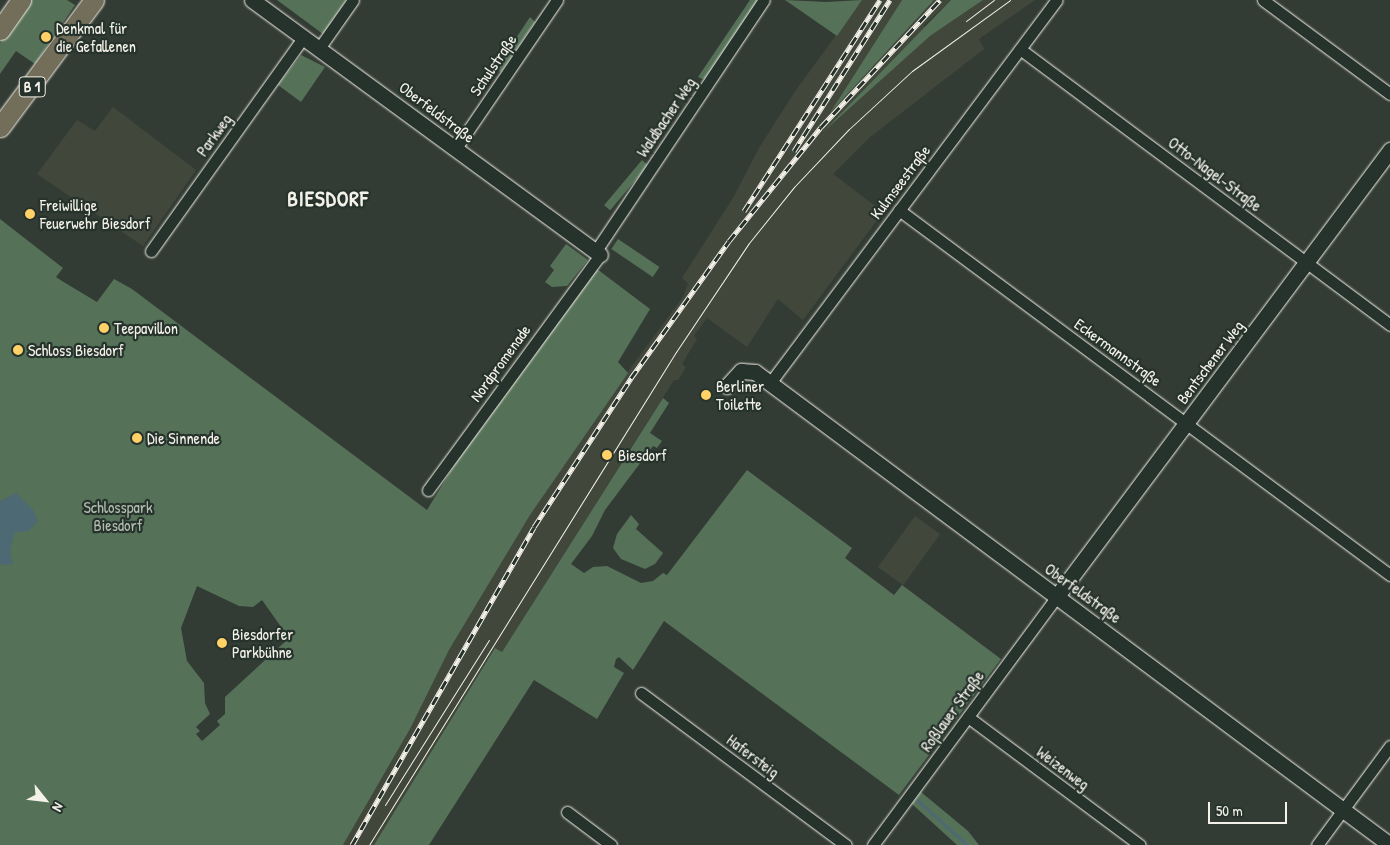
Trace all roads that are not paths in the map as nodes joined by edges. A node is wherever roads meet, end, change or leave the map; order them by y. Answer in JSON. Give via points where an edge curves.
{"nodes":[{"id":1,"x":21,"y":0,"type":"edge"},
{"id":2,"x":94,"y":0,"type":"edge"},
{"id":3,"x":252,"y":0,"type":"edge"},
{"id":4,"x":353,"y":0,"type":"edge"},
{"id":5,"x":557,"y":0,"type":"edge"},
{"id":6,"x":764,"y":0,"type":"edge"},
{"id":7,"x":1056,"y":0,"type":"edge"},
{"id":8,"x":1264,"y":0,"type":"edge"},
{"id":9,"x":0,"y":30,"type":"edge"},
{"id":10,"x":304,"y":38,"type":"junction"},
{"id":11,"x":320,"y":47,"type":"junction"},
{"id":12,"x":1020,"y":49,"type":"junction"},
{"id":13,"x":1390,"y":94,"type":"edge"},
{"id":14,"x":0,"y":127,"type":"edge"},
{"id":15,"x":456,"y":148,"type":"junction"},
{"id":16,"x":1390,"y":150,"type":"edge"},
{"id":17,"x":899,"y":210,"type":"junction"},
{"id":18,"x":151,"y":251,"type":"dead end"},
{"id":19,"x":598,"y":253,"type":"junction"},
{"id":20,"x":1306,"y":262,"type":"junction"},
{"id":21,"x":1390,"y":325,"type":"edge"},
{"id":22,"x":770,"y":383,"type":"junction"},
{"id":23,"x":727,"y":386,"type":"dead end"},
{"id":24,"x":1186,"y":423,"type":"junction"},
{"id":25,"x":428,"y":490,"type":"dead end"},
{"id":26,"x":1390,"y":575,"type":"edge"},
{"id":27,"x":1057,"y":596,"type":"junction"},
{"id":28,"x":641,"y":693,"type":"dead end"},
{"id":29,"x":968,"y":717,"type":"junction"},
{"id":30,"x":1390,"y":746,"type":"edge"},
{"id":31,"x":1343,"y":810,"type":"junction"},
{"id":32,"x":567,"y":812,"type":"dead end"},
{"id":33,"x":611,"y":845,"type":"edge"},
{"id":34,"x":846,"y":845,"type":"edge"},
{"id":35,"x":873,"y":845,"type":"edge"},
{"id":36,"x":1140,"y":845,"type":"edge"},
{"id":37,"x":1317,"y":845,"type":"edge"},
{"id":38,"x":1390,"y":845,"type":"edge"}],
"edges":[{"from":1,"to":9,"type":"main road"},
{"from":2,"to":14,"type":"main road","number":"B 1"},
{"from":3,"to":10,"type":"street","name":"Oberfeldstraße"},
{"from":4,"to":11,"type":"street"},
{"from":5,"to":15,"type":"street","name":"Schulstraße"},
{"from":6,"to":19,"type":"street","name":"Waldbacher Weg"},
{"from":7,"to":12,"type":"street","name":"Kulmseestraße"},
{"from":8,"to":13,"type":"street"},
{"from":10,"to":11,"type":"street","name":"Oberfeldstraße"},
{"from":10,"to":18,"type":"street","name":"Parkweg"},
{"from":11,"to":15,"type":"street","name":"Oberfeldstraße"},
{"from":12,"to":17,"type":"street","name":"Kulmseestraße"},
{"from":12,"to":20,"type":"street","name":"Otto-Nagel-Straße"},
{"from":15,"to":19,"type":"street","name":"Oberfeldstraße"},
{"from":16,"to":20,"type":"street","name":"Bentschener Weg"},
{"from":17,"to":22,"type":"street","name":"Kulmseestraße"},
{"from":17,"to":24,"type":"street","name":"Eckermannstraße"},
{"from":19,"to":25,"type":"street","name":"Nordpromenade"},
{"from":20,"to":21,"type":"street","name":"Otto-Nagel-Straße"},
{"from":20,"to":24,"type":"street","name":"Bentschener Weg"},
{"from":22,"to":23,"type":"street","name":"Oberfeldstraße","via":[[755,372],[741,371]]},
{"from":22,"to":27,"type":"street","name":"Oberfeldstraße"},
{"from":24,"to":26,"type":"street","name":"Eckermannstraße"},
{"from":24,"to":27,"type":"street","name":"Bentschener Weg"},
{"from":27,"to":29,"type":"street","name":"Roßlauer Straße"},
{"from":27,"to":31,"type":"street","name":"Oberfeldstraße"},
{"from":28,"to":34,"type":"street","name":"Hafersteig"},
{"from":29,"to":35,"type":"street","name":"Roßlauer Straße"},
{"from":29,"to":36,"type":"street","name":"Weizenweg"},
{"from":30,"to":31,"type":"street"},
{"from":31,"to":37,"type":"street"},
{"from":31,"to":38,"type":"street","name":"Oberfeldstraße"},
{"from":32,"to":33,"type":"street"}]}
